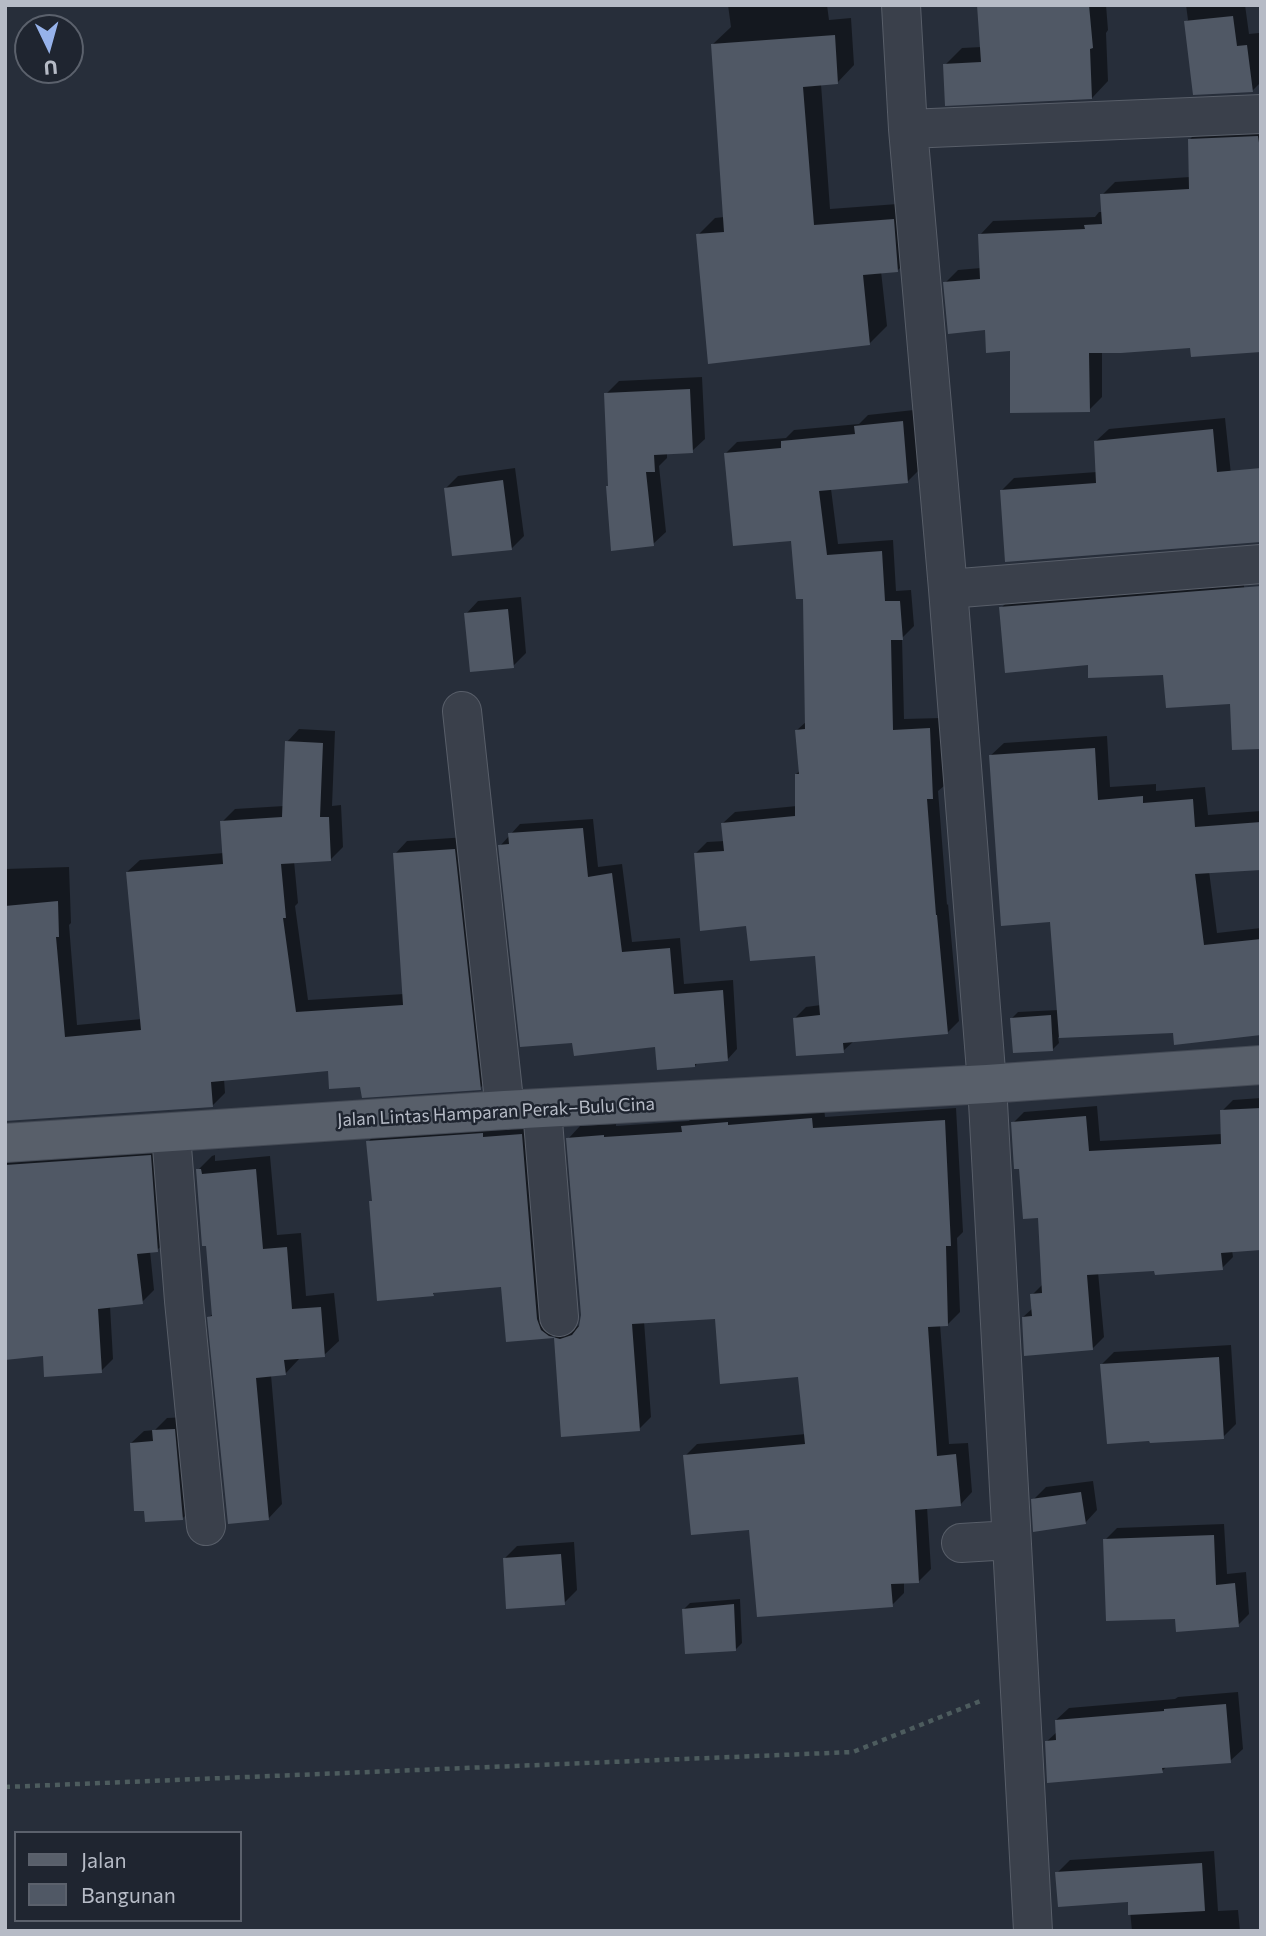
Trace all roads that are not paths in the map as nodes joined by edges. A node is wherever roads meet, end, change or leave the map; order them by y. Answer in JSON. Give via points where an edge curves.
{"nodes":[{"id":1,"x":901,"y":5,"type":"edge"},
{"id":2,"x":1261,"y":114,"type":"edge"},
{"id":3,"x":908,"y":129,"type":"junction"},
{"id":4,"x":1261,"y":564,"type":"edge"},
{"id":5,"x":948,"y":589,"type":"junction"},
{"id":6,"x":462,"y":711,"type":"dead end"},
{"id":7,"x":1261,"y":1065,"type":"edge"},
{"id":8,"x":987,"y":1084,"type":"junction"},
{"id":9,"x":542,"y":1109,"type":"junction"},
{"id":10,"x":505,"y":1110,"type":"junction"},
{"id":11,"x":171,"y":1134,"type":"junction"},
{"id":12,"x":5,"y":1143,"type":"edge"},
{"id":13,"x":559,"y":1317,"type":"dead end"},
{"id":14,"x":206,"y":1526,"type":"dead end"},
{"id":15,"x":1011,"y":1540,"type":"junction"},
{"id":16,"x":961,"y":1543,"type":"dead end"},
{"id":17,"x":1033,"y":1931,"type":"edge"}],
"edges":[{"from":1,"to":3,"type":"street"},
{"from":2,"to":3,"type":"street"},
{"from":3,"to":5,"type":"street"},
{"from":4,"to":5,"type":"street"},
{"from":5,"to":8,"type":"street"},
{"from":6,"to":10,"type":"street"},
{"from":7,"to":8,"type":"main road","name":"Jalan Lintas Hamparan Perak–Bulu Cina"},
{"from":8,"to":9,"type":"main road","name":"Jalan Lintas Hamparan Perak–Bulu Cina"},
{"from":8,"to":15,"type":"street"},
{"from":9,"to":10,"type":"main road","name":"Jalan Lintas Hamparan Perak–Bulu Cina"},
{"from":9,"to":13,"type":"street"},
{"from":10,"to":11,"type":"main road","name":"Jalan Lintas Hamparan Perak–Bulu Cina"},
{"from":11,"to":12,"type":"main road","name":"Jalan Lintas Hamparan Perak–Bulu Cina"},
{"from":11,"to":14,"type":"street"},
{"from":15,"to":16,"type":"street"},
{"from":15,"to":17,"type":"street"}]}
